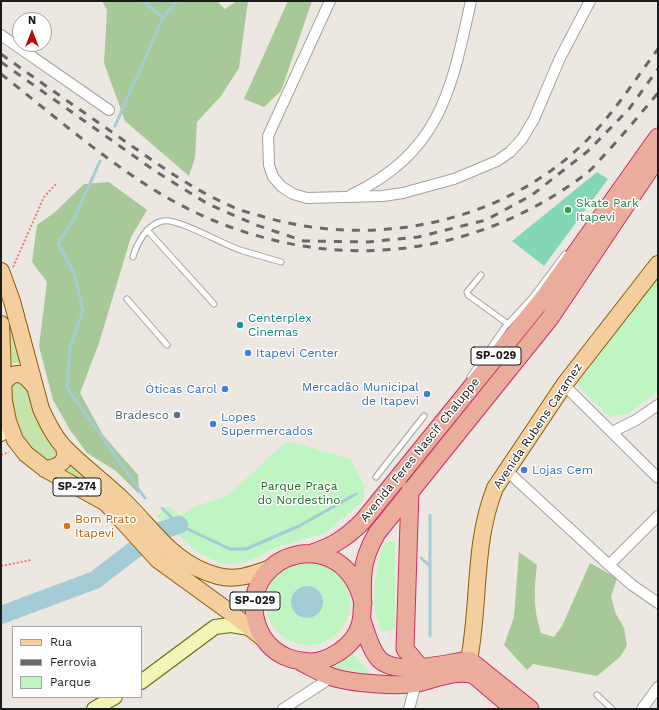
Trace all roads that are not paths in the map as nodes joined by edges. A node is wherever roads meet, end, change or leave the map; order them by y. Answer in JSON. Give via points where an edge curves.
{"nodes":[{"id":1,"x":330,"y":1,"type":"edge"},
{"id":2,"x":471,"y":1,"type":"edge"},
{"id":3,"x":590,"y":1,"type":"edge"},
{"id":4,"x":1,"y":35,"type":"edge"},
{"id":5,"x":109,"y":110,"type":"dead end"},
{"id":6,"x":658,"y":137,"type":"edge"},
{"id":7,"x":658,"y":157,"type":"edge"},
{"id":8,"x":349,"y":196,"type":"junction"},
{"id":9,"x":608,"y":205,"type":"junction"},
{"id":10,"x":593,"y":219,"type":"dead end"},
{"id":11,"x":147,"y":230,"type":"junction"},
{"id":12,"x":569,"y":250,"type":"dead end"},
{"id":13,"x":132,"y":257,"type":"dead end"},
{"id":14,"x":281,"y":262,"type":"dead end"},
{"id":15,"x":658,"y":264,"type":"edge"},
{"id":16,"x":481,"y":275,"type":"dead end"},
{"id":17,"x":4,"y":277,"type":"edge"},
{"id":18,"x":127,"y":299,"type":"dead end"},
{"id":19,"x":214,"y":304,"type":"dead end"},
{"id":20,"x":1,"y":324,"type":"edge"},
{"id":21,"x":508,"y":324,"type":"junction"},
{"id":22,"x":167,"y":345,"type":"dead end"},
{"id":23,"x":2,"y":385,"type":"junction"},
{"id":24,"x":564,"y":385,"type":"junction"},
{"id":25,"x":35,"y":387,"type":"junction"},
{"id":26,"x":456,"y":405,"type":"junction"},
{"id":27,"x":658,"y":405,"type":"edge"},
{"id":28,"x":424,"y":416,"type":"dead end"},
{"id":29,"x":4,"y":427,"type":"edge"},
{"id":30,"x":612,"y":432,"type":"junction"},
{"id":31,"x":64,"y":448,"type":"junction"},
{"id":32,"x":45,"y":469,"type":"junction"},
{"id":33,"x":506,"y":470,"type":"junction"},
{"id":34,"x":376,"y":477,"type":"dead end"},
{"id":35,"x":658,"y":478,"type":"edge"},
{"id":36,"x":410,"y":490,"type":"junction"},
{"id":37,"x":658,"y":516,"type":"edge"},
{"id":38,"x":312,"y":553,"type":"junction"},
{"id":39,"x":609,"y":565,"type":"junction"},
{"id":40,"x":271,"y":568,"type":"junction"},
{"id":41,"x":658,"y":603,"type":"edge"},
{"id":42,"x":363,"y":611,"type":"junction"},
{"id":43,"x":249,"y":628,"type":"junction"},
{"id":44,"x":264,"y":639,"type":"junction"},
{"id":45,"x":299,"y":661,"type":"junction"},
{"id":46,"x":468,"y":666,"type":"junction"},
{"id":47,"x":418,"y":676,"type":"junction"},
{"id":48,"x":332,"y":677,"type":"junction"},
{"id":49,"x":142,"y":681,"type":"edge"},
{"id":50,"x":658,"y":687,"type":"edge"},
{"id":51,"x":596,"y":695,"type":"dead end"},
{"id":52,"x":113,"y":698,"type":"edge"},
{"id":53,"x":94,"y":709,"type":"edge"},
{"id":54,"x":283,"y":709,"type":"edge"},
{"id":55,"x":409,"y":709,"type":"edge"},
{"id":56,"x":514,"y":709,"type":"edge"},
{"id":57,"x":530,"y":709,"type":"edge"},
{"id":58,"x":612,"y":709,"type":"edge"},
{"id":59,"x":642,"y":709,"type":"edge"}],
"edges":[{"from":1,"to":8,"type":"street","via":[[268,136],[269,165],[273,177],[293,194],[307,198]]},
{"from":2,"to":8,"type":"street","via":[[452,78],[434,124],[404,160],[369,186]]},
{"from":3,"to":8,"type":"street","via":[[560,58],[534,120],[510,152],[479,169],[427,187],[383,196]]},
{"from":4,"to":5,"type":"street"},
{"from":6,"to":9,"type":"highway","name":"Avenida Feres Nascif Chaluppe","number":"SP-029"},
{"from":7,"to":36,"type":"highway","name":"Avenida Feres Nascif Chaluppe","number":"SP-029","via":[[550,318]]},
{"from":9,"to":10,"type":"lane"},
{"from":9,"to":26,"type":"highway","name":"Avenida Feres Nascif Chaluppe","number":"SP-029","via":[[550,290]]},
{"from":11,"to":13,"type":"lane"},
{"from":11,"to":14,"type":"lane","via":[[159,222],[172,221],[240,250]]},
{"from":11,"to":19,"type":"lane"},
{"from":12,"to":21,"type":"lane"},
{"from":15,"to":24,"type":"main road","name":"Avenida Rubens Caramez"},
{"from":16,"to":21,"type":"lane","via":[[467,292],[468,295]]},
{"from":17,"to":25,"type":"main road","number":"SP-274"},
{"from":18,"to":22,"type":"lane"},
{"from":20,"to":23,"type":"main road","number":"SP-274"},
{"from":21,"to":26,"type":"lane","via":[[473,371]]},
{"from":23,"to":25,"type":"main road","via":[[8,377],[20,374],[25,375]]},
{"from":23,"to":29,"type":"main road","number":"SP-274"},
{"from":24,"to":30,"type":"street"},
{"from":24,"to":33,"type":"main road","name":"Avenida Rubens Caramez"},
{"from":25,"to":31,"type":"main road","number":"SP-274","via":[[48,424]]},
{"from":26,"to":38,"type":"highway","name":"Avenida Feres Nascif Chaluppe","number":"SP-029","via":[[352,532],[329,548]]},
{"from":27,"to":30,"type":"street"},
{"from":28,"to":34,"type":"lane"},
{"from":29,"to":32,"type":"main road","number":"SP-274","via":[[26,454]]},
{"from":30,"to":35,"type":"street"},
{"from":31,"to":32,"type":"main road","via":[[64,461],[59,466]]},
{"from":31,"to":40,"type":"main road","number":"SP-274","via":[[125,502],[165,546],[205,572],[234,578]]},
{"from":32,"to":43,"type":"main road","number":"SP-274","via":[[106,503],[158,560]]},
{"from":33,"to":39,"type":"street"},
{"from":33,"to":46,"type":"main road","name":"Avenida Rubens Caramez","via":[[489,504],[485,521]]},
{"from":36,"to":42,"type":"highway","name":"Avenida Feres Nascif Chaluppe","number":"SP-029","via":[[369,547],[363,572]]},
{"from":36,"to":47,"type":"highway","via":[[405,649]]},
{"from":37,"to":39,"type":"street"},
{"from":38,"to":40,"type":"highway","number":"SP-029","via":[[284,559]]},
{"from":38,"to":42,"type":"highway","number":"SP-029","via":[[329,557],[342,564],[353,575],[360,588]]},
{"from":39,"to":41,"type":"street"},
{"from":40,"to":44,"type":"highway","number":"SP-029","via":[[256,594],[254,610],[257,625]]},
{"from":42,"to":45,"type":"highway","number":"SP-029","via":[[357,635],[346,648],[316,662]]},
{"from":42,"to":47,"type":"highway","number":"SP-029","via":[[368,639],[378,658],[386,664]]},
{"from":43,"to":44,"type":"main road","number":"SP-274"},
{"from":43,"to":49,"type":"main road","via":[[231,625],[216,627]]},
{"from":44,"to":45,"type":"highway","number":"SP-029","via":[[279,653]]},
{"from":45,"to":48,"type":"highway","number":"SP-029"},
{"from":46,"to":47,"type":"highway","number":"SP-029","via":[[444,675]]},
{"from":46,"to":56,"type":"highway","via":[[474,675]]},
{"from":46,"to":57,"type":"highway"},
{"from":47,"to":48,"type":"highway","number":"SP-029","via":[[360,682]]},
{"from":47,"to":55,"type":"street"},
{"from":48,"to":54,"type":"street"},
{"from":50,"to":59,"type":"street"},
{"from":51,"to":58,"type":"lane"},
{"from":52,"to":53,"type":"main road"}]}
